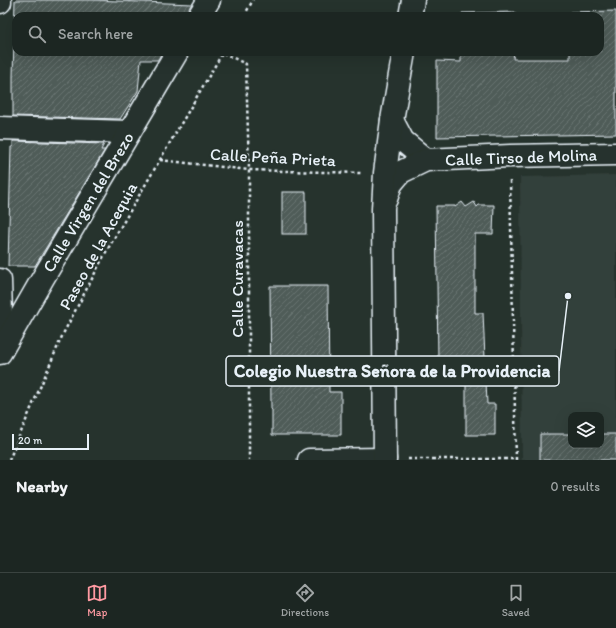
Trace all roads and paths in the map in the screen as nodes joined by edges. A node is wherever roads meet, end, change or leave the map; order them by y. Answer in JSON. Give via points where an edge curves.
{"nodes":[{"id":1,"x":209,"y":0,"type":"edge"},
{"id":2,"x":253,"y":0,"type":"edge"},
{"id":3,"x":413,"y":0,"type":"edge"},
{"id":4,"x":202,"y":12,"type":"edge"},
{"id":5,"x":246,"y":12,"type":"edge"},
{"id":6,"x":411,"y":12,"type":"edge"},
{"id":7,"x":175,"y":56,"type":"edge"},
{"id":8,"x":221,"y":56,"type":"edge"},
{"id":9,"x":231,"y":56,"type":"edge"},
{"id":10,"x":403,"y":56,"type":"edge"},
{"id":11,"x":392,"y":120,"type":"junction"},
{"id":12,"x":0,"y":128,"type":"edge"},
{"id":13,"x":129,"y":132,"type":"junction"},
{"id":14,"x":616,"y":154,"type":"edge"},
{"id":15,"x":510,"y":156,"type":"junction"},
{"id":16,"x":160,"y":160,"type":"junction"},
{"id":17,"x":426,"y":160,"type":"junction"},
{"id":18,"x":249,"y":170,"type":"junction"},
{"id":19,"x":386,"y":173,"type":"junction"},
{"id":20,"x":383,"y":209,"type":"junction"},
{"id":21,"x":0,"y":280,"type":"edge"},
{"id":22,"x":1,"y":351,"type":"edge"},
{"id":23,"x":385,"y":459,"type":"edge"},
{"id":24,"x":9,"y":460,"type":"edge"},
{"id":25,"x":249,"y":460,"type":"edge"},
{"id":26,"x":309,"y":460,"type":"edge"},
{"id":27,"x":516,"y":460,"type":"edge"}],
"edges":[{"from":1,"to":4,"type":"street"},
{"from":2,"to":5,"type":"path"},
{"from":3,"to":6,"type":"street"},
{"from":7,"to":13,"type":"street","name":"Calle Virgen del Brezo"},
{"from":8,"to":16,"type":"path","name":"Paseo de la Acequia"},
{"from":9,"to":18,"type":"path","name":"Calle Curavacas","via":[[246,64]]},
{"from":10,"to":11,"type":"street"},
{"from":11,"to":17,"type":"street","name":"Calle Tirso de Molina","via":[[403,141]]},
{"from":11,"to":19,"type":"street"},
{"from":12,"to":13,"type":"street"},
{"from":13,"to":22,"type":"street","name":"Calle Virgen del Brezo"},
{"from":14,"to":15,"type":"street","name":"Calle Tirso de Molina"},
{"from":15,"to":17,"type":"street","name":"Calle Tirso de Molina"},
{"from":15,"to":27,"type":"path"},
{"from":16,"to":18,"type":"path","name":"Calle Peña Prieta"},
{"from":16,"to":24,"type":"path","name":"Paseo de la Acequia","via":[[106,252],[63,334]]},
{"from":17,"to":20,"type":"street","name":"Calle Tirso de Molina","via":[[401,172],[391,184]]},
{"from":18,"to":19,"type":"path","name":"Calle Peña Prieta"},
{"from":18,"to":25,"type":"path","name":"Calle Curavacas"},
{"from":19,"to":20,"type":"street"},
{"from":20,"to":23,"type":"street"},
{"from":21,"to":22,"type":"street"},
{"from":23,"to":26,"type":"street"},
{"from":23,"to":27,"type":"path"}]}
